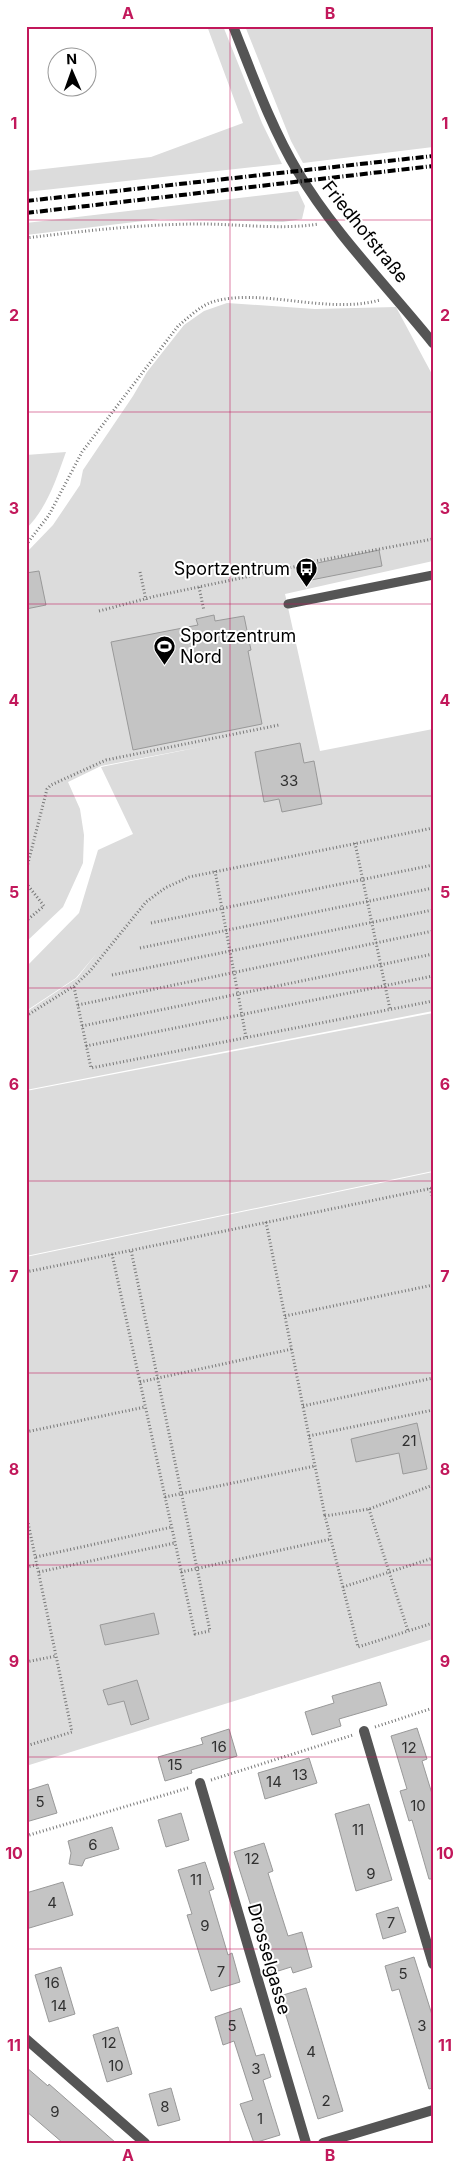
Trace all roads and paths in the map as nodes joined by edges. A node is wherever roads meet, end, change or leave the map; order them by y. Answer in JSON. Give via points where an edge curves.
{"nodes":[{"id":1,"x":233,"y":26,"type":"edge"},
{"id":2,"x":332,"y":222,"type":"junction"},
{"id":3,"x":26,"y":238,"type":"edge"},
{"id":4,"x":395,"y":296,"type":"junction"},
{"id":5,"x":433,"y":343,"type":"edge"},
{"id":6,"x":433,"y":539,"type":"edge"},
{"id":7,"x":26,"y":545,"type":"edge"},
{"id":8,"x":140,"y":572,"type":"dead end"},
{"id":9,"x":433,"y":575,"type":"edge"},
{"id":10,"x":199,"y":587,"type":"junction"},
{"id":11,"x":146,"y":600,"type":"junction"},
{"id":12,"x":288,"y":604,"type":"dead end"},
{"id":13,"x":204,"y":611,"type":"dead end"},
{"id":14,"x":99,"y":612,"type":"dead end"},
{"id":15,"x":279,"y":725,"type":"dead end"},
{"id":16,"x":433,"y":828,"type":"edge"},
{"id":17,"x":355,"y":843,"type":"junction"},
{"id":18,"x":433,"y":865,"type":"edge"},
{"id":19,"x":26,"y":870,"type":"edge"},
{"id":20,"x":215,"y":872,"type":"junction"},
{"id":21,"x":362,"y":880,"type":"junction"},
{"id":22,"x":26,"y":883,"type":"edge"},
{"id":23,"x":433,"y":888,"type":"edge"},
{"id":24,"x":367,"y":902,"type":"junction"},
{"id":25,"x":222,"y":909,"type":"junction"},
{"id":26,"x":433,"y":910,"type":"edge"},
{"id":27,"x":26,"y":921,"type":"edge"},
{"id":28,"x":372,"y":922,"type":"junction"},
{"id":29,"x":151,"y":924,"type":"dead end"},
{"id":30,"x":226,"y":930,"type":"junction"},
{"id":31,"x":433,"y":932,"type":"edge"},
{"id":32,"x":376,"y":943,"type":"junction"},
{"id":33,"x":140,"y":948,"type":"dead end"},
{"id":34,"x":230,"y":952,"type":"junction"},
{"id":35,"x":433,"y":954,"type":"edge"},
{"id":36,"x":381,"y":965,"type":"junction"},
{"id":37,"x":234,"y":973,"type":"junction"},
{"id":38,"x":112,"y":976,"type":"dead end"},
{"id":39,"x":433,"y":976,"type":"edge"},
{"id":40,"x":74,"y":986,"type":"junction"},
{"id":41,"x":385,"y":986,"type":"junction"},
{"id":42,"x":238,"y":994,"type":"junction"},
{"id":43,"x":433,"y":1001,"type":"edge"},
{"id":44,"x":78,"y":1005,"type":"junction"},
{"id":45,"x":390,"y":1009,"type":"junction"},
{"id":46,"x":242,"y":1015,"type":"junction"},
{"id":47,"x":26,"y":1016,"type":"edge"},
{"id":48,"x":82,"y":1026,"type":"junction"},
{"id":49,"x":246,"y":1038,"type":"junction"},
{"id":50,"x":86,"y":1046,"type":"junction"},
{"id":51,"x":431,"y":1188,"type":"edge"},
{"id":52,"x":433,"y":1200,"type":"edge"},
{"id":53,"x":266,"y":1222,"type":"junction"},
{"id":54,"x":132,"y":1250,"type":"junction"},
{"id":55,"x":112,"y":1254,"type":"junction"},
{"id":56,"x":26,"y":1272,"type":"edge"},
{"id":57,"x":433,"y":1285,"type":"edge"},
{"id":58,"x":285,"y":1316,"type":"junction"},
{"id":59,"x":292,"y":1349,"type":"junction"},
{"id":60,"x":158,"y":1378,"type":"junction"},
{"id":61,"x":433,"y":1378,"type":"edge"},
{"id":62,"x":140,"y":1382,"type":"junction"},
{"id":63,"x":303,"y":1406,"type":"junction"},
{"id":64,"x":145,"y":1407,"type":"junction"},
{"id":65,"x":433,"y":1410,"type":"edge"},
{"id":66,"x":26,"y":1432,"type":"edge"},
{"id":67,"x":309,"y":1436,"type":"junction"},
{"id":68,"x":315,"y":1466,"type":"junction"},
{"id":69,"x":433,"y":1486,"type":"edge"},
{"id":70,"x":182,"y":1494,"type":"junction"},
{"id":71,"x":165,"y":1497,"type":"junction"},
{"id":72,"x":369,"y":1509,"type":"junction"},
{"id":73,"x":26,"y":1513,"type":"edge"},
{"id":74,"x":325,"y":1516,"type":"junction"},
{"id":75,"x":172,"y":1527,"type":"junction"},
{"id":76,"x":331,"y":1539,"type":"junction"},
{"id":77,"x":175,"y":1543,"type":"junction"},
{"id":78,"x":36,"y":1557,"type":"junction"},
{"id":79,"x":433,"y":1558,"type":"edge"},
{"id":80,"x":37,"y":1564,"type":"junction"},
{"id":81,"x":26,"y":1567,"type":"edge"},
{"id":82,"x":197,"y":1568,"type":"junction"},
{"id":83,"x":39,"y":1572,"type":"junction"},
{"id":84,"x":181,"y":1572,"type":"junction"},
{"id":85,"x":389,"y":1572,"type":"junction"},
{"id":86,"x":343,"y":1587,"type":"junction"},
{"id":87,"x":433,"y":1623,"type":"edge"},
{"id":88,"x":408,"y":1631,"type":"junction"},
{"id":89,"x":56,"y":1656,"type":"junction"},
{"id":90,"x":26,"y":1662,"type":"edge"},
{"id":91,"x":433,"y":1708,"type":"edge"},
{"id":92,"x":394,"y":1721,"type":"dead end"},
{"id":93,"x":364,"y":1731,"type":"dead end"},
{"id":94,"x":26,"y":1746,"type":"edge"},
{"id":95,"x":314,"y":1748,"type":"dead end"},
{"id":96,"x":237,"y":1771,"type":"dead end"},
{"id":97,"x":200,"y":1783,"type":"dead end"},
{"id":98,"x":183,"y":1790,"type":"dead end"},
{"id":99,"x":26,"y":1836,"type":"edge"},
{"id":100,"x":433,"y":1964,"type":"edge"},
{"id":101,"x":26,"y":2039,"type":"edge"},
{"id":102,"x":433,"y":2110,"type":"edge"},
{"id":103,"x":145,"y":2143,"type":"edge"},
{"id":104,"x":306,"y":2143,"type":"edge"},
{"id":105,"x":323,"y":2143,"type":"edge"}],
"edges":[{"from":1,"to":2,"type":"street","name":"Friedhofstraße","via":[[275,129]]},
{"from":2,"to":3,"type":"path","via":[[280,228],[158,225]]},
{"from":2,"to":4,"type":"street","name":"Friedhofstraße"},
{"from":4,"to":5,"type":"street","name":"Friedhofstraße"},
{"from":4,"to":7,"type":"path","via":[[369,303],[316,304],[261,298],[229,299],[211,302],[196,311],[172,334],[82,452],[49,515]]},
{"from":6,"to":10,"type":"path"},
{"from":8,"to":11,"type":"path"},
{"from":9,"to":12,"type":"lane"},
{"from":10,"to":11,"type":"path"},
{"from":10,"to":13,"type":"path"},
{"from":11,"to":14,"type":"path"},
{"from":15,"to":19,"type":"path","via":[[106,760],[51,785],[47,789]]},
{"from":16,"to":17,"type":"path"},
{"from":17,"to":20,"type":"path"},
{"from":17,"to":21,"type":"path"},
{"from":18,"to":21,"type":"path"},
{"from":20,"to":25,"type":"path"},
{"from":20,"to":40,"type":"path","via":[[189,877],[165,888],[146,902]]},
{"from":21,"to":24,"type":"path"},
{"from":21,"to":25,"type":"path"},
{"from":22,"to":27,"type":"path","via":[[44,906]]},
{"from":23,"to":24,"type":"path"},
{"from":24,"to":28,"type":"path"},
{"from":24,"to":30,"type":"path"},
{"from":25,"to":29,"type":"path"},
{"from":25,"to":30,"type":"path"},
{"from":26,"to":28,"type":"path"},
{"from":28,"to":32,"type":"path"},
{"from":28,"to":34,"type":"path"},
{"from":30,"to":33,"type":"path"},
{"from":30,"to":34,"type":"path"},
{"from":31,"to":32,"type":"path"},
{"from":32,"to":36,"type":"path"},
{"from":32,"to":37,"type":"path"},
{"from":34,"to":37,"type":"path"},
{"from":34,"to":38,"type":"path"},
{"from":35,"to":36,"type":"path"},
{"from":36,"to":41,"type":"path"},
{"from":36,"to":42,"type":"path"},
{"from":37,"to":42,"type":"path"},
{"from":37,"to":44,"type":"path"},
{"from":39,"to":41,"type":"path"},
{"from":40,"to":44,"type":"path"},
{"from":40,"to":47,"type":"path"},
{"from":41,"to":45,"type":"path"},
{"from":41,"to":46,"type":"path"},
{"from":42,"to":46,"type":"path"},
{"from":42,"to":48,"type":"path"},
{"from":43,"to":45,"type":"path"},
{"from":44,"to":48,"type":"path"},
{"from":45,"to":49,"type":"path"},
{"from":46,"to":49,"type":"path"},
{"from":46,"to":50,"type":"path"},
{"from":48,"to":50,"type":"path"},
{"from":49,"to":50,"type":"path","via":[[91,1068]]},
{"from":51,"to":52,"type":"path"},
{"from":51,"to":53,"type":"path"},
{"from":53,"to":54,"type":"path"},
{"from":53,"to":58,"type":"path"},
{"from":54,"to":55,"type":"path"},
{"from":54,"to":60,"type":"path"},
{"from":55,"to":56,"type":"path"},
{"from":55,"to":62,"type":"path"},
{"from":57,"to":58,"type":"path"},
{"from":58,"to":59,"type":"path"},
{"from":59,"to":60,"type":"path"},
{"from":59,"to":63,"type":"path"},
{"from":60,"to":62,"type":"path"},
{"from":60,"to":70,"type":"path"},
{"from":61,"to":63,"type":"path"},
{"from":62,"to":64,"type":"path"},
{"from":63,"to":67,"type":"path"},
{"from":64,"to":66,"type":"path"},
{"from":64,"to":71,"type":"path"},
{"from":65,"to":67,"type":"path"},
{"from":67,"to":68,"type":"path"},
{"from":68,"to":70,"type":"path"},
{"from":68,"to":74,"type":"path"},
{"from":69,"to":72,"type":"path"},
{"from":70,"to":71,"type":"path"},
{"from":70,"to":82,"type":"path"},
{"from":71,"to":75,"type":"path"},
{"from":72,"to":74,"type":"path"},
{"from":72,"to":85,"type":"path"},
{"from":73,"to":78,"type":"path"},
{"from":74,"to":76,"type":"path"},
{"from":75,"to":77,"type":"path"},
{"from":75,"to":78,"type":"path"},
{"from":76,"to":82,"type":"path"},
{"from":76,"to":86,"type":"path"},
{"from":77,"to":83,"type":"path"},
{"from":77,"to":84,"type":"path"},
{"from":78,"to":80,"type":"path"},
{"from":79,"to":85,"type":"path"},
{"from":80,"to":81,"type":"path"},
{"from":80,"to":83,"type":"path"},
{"from":82,"to":84,"type":"path"},
{"from":82,"to":84,"type":"path","via":[[210,1631],[195,1634]]},
{"from":83,"to":89,"type":"path"},
{"from":85,"to":86,"type":"path"},
{"from":85,"to":88,"type":"path"},
{"from":86,"to":88,"type":"path","via":[[358,1647]]},
{"from":87,"to":88,"type":"path"},
{"from":89,"to":90,"type":"path"},
{"from":89,"to":94,"type":"path","via":[[72,1732]]},
{"from":91,"to":92,"type":"path"},
{"from":93,"to":100,"type":"street"},
{"from":95,"to":96,"type":"path"},
{"from":97,"to":104,"type":"street","name":"Drosselgasse"},
{"from":98,"to":99,"type":"path"},
{"from":101,"to":103,"type":"street"},
{"from":102,"to":105,"type":"street"}]}
